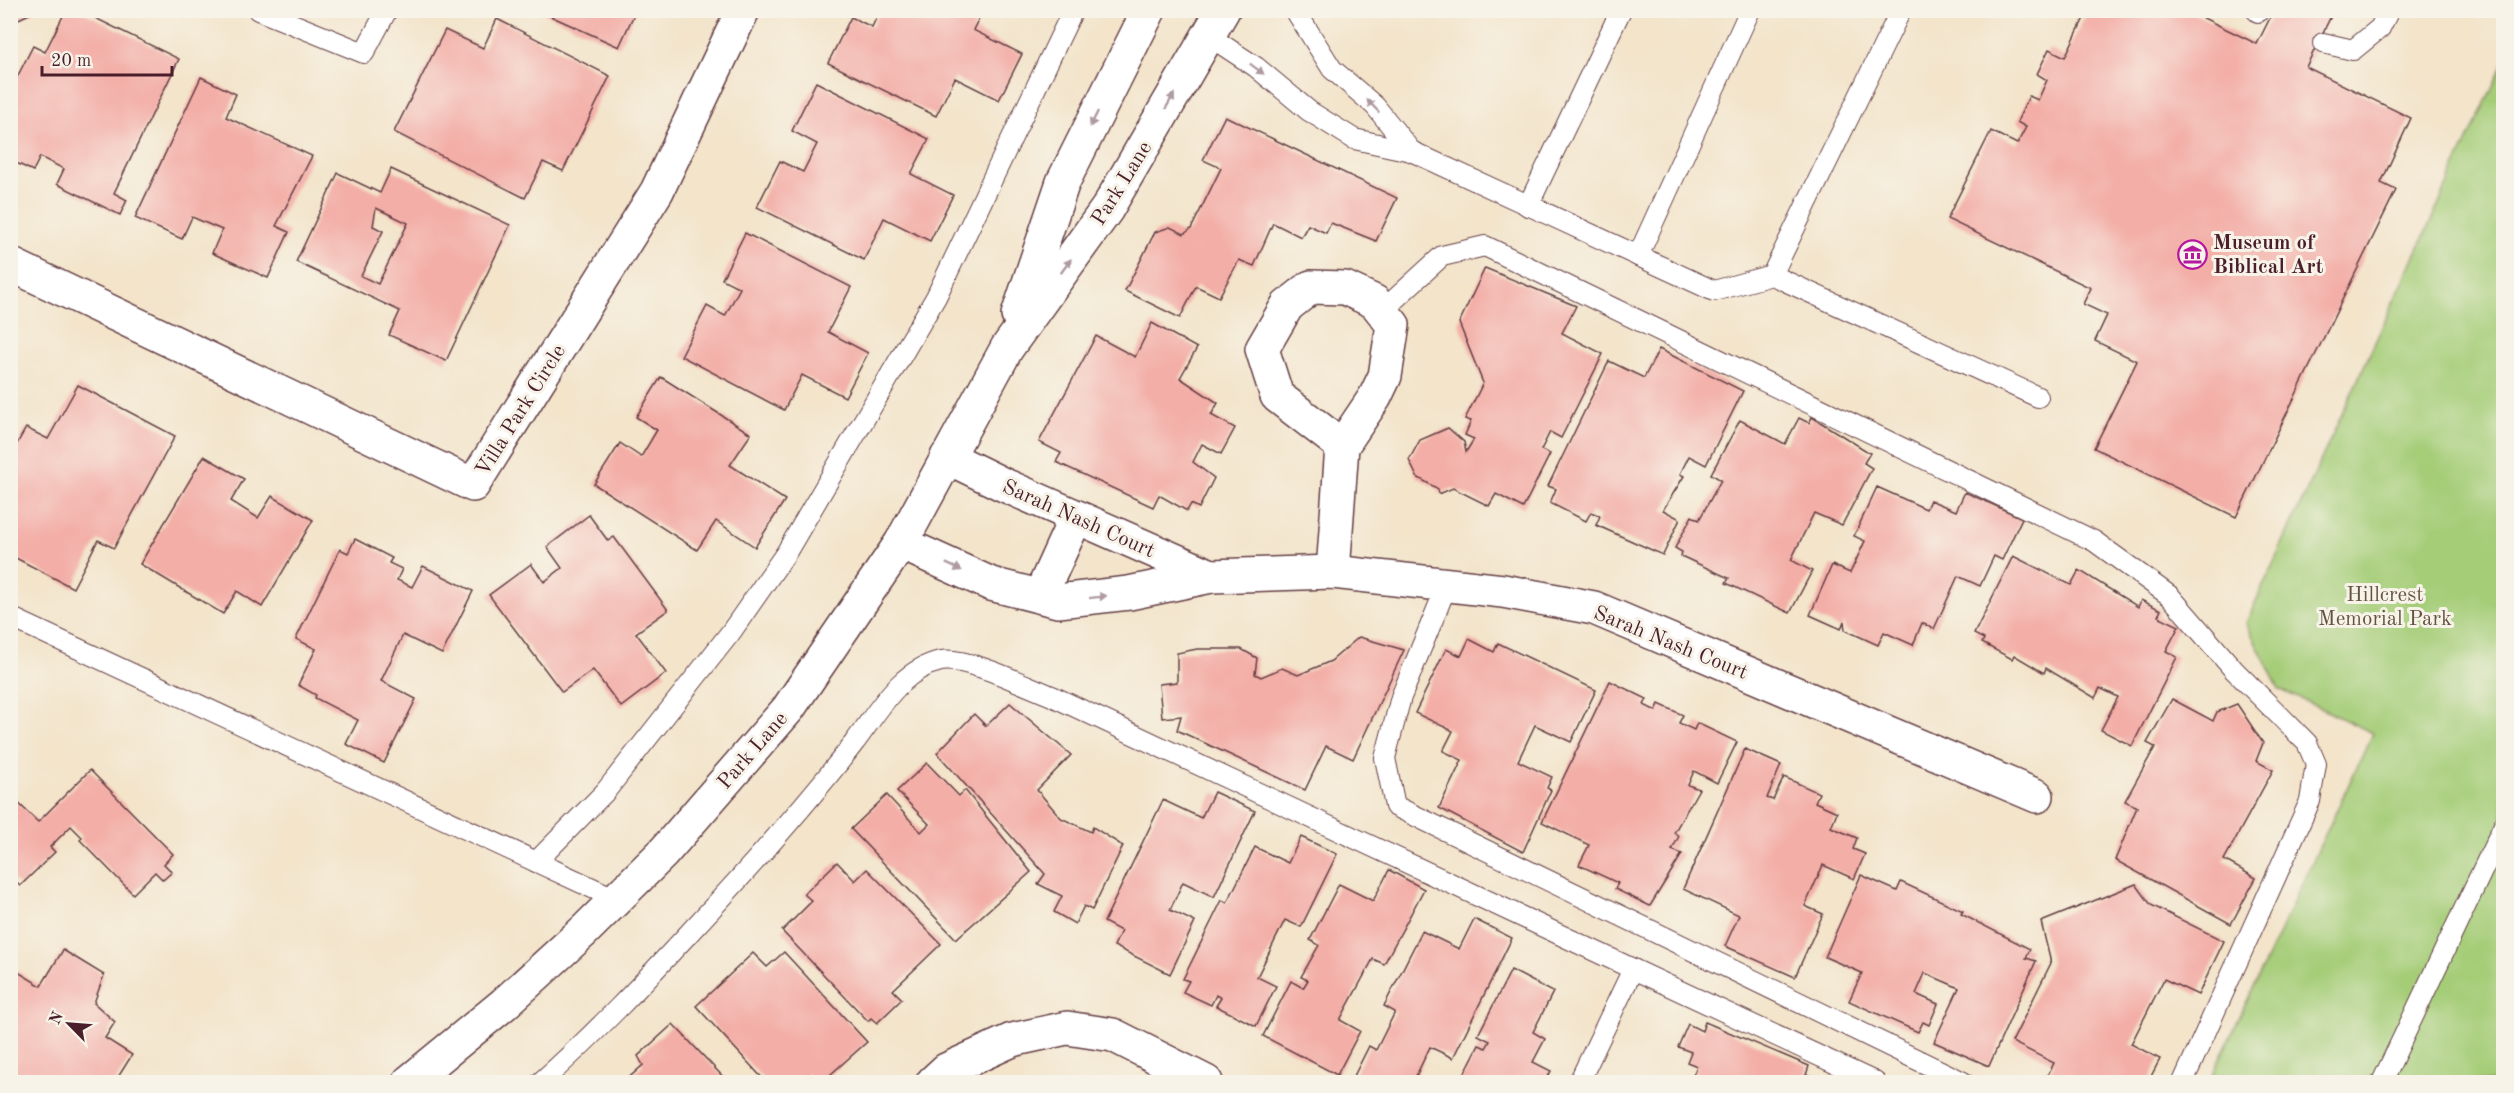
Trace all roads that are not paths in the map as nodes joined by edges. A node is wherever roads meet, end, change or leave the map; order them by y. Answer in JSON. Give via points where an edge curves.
{"nodes":[{"id":1,"x":258,"y":10,"type":"edge"},
{"id":2,"x":387,"y":10,"type":"edge"},
{"id":3,"x":743,"y":10,"type":"edge"},
{"id":4,"x":1073,"y":10,"type":"edge"},
{"id":5,"x":1149,"y":10,"type":"edge"},
{"id":6,"x":1294,"y":10,"type":"edge"},
{"id":7,"x":1621,"y":10,"type":"edge"},
{"id":8,"x":1750,"y":10,"type":"edge"},
{"id":9,"x":1901,"y":10,"type":"edge"},
{"id":10,"x":2389,"y":10,"type":"edge"},
{"id":11,"x":1209,"y":19,"type":"edge"},
{"id":12,"x":2323,"y":43,"type":"dead end"},
{"id":13,"x":1411,"y":151,"type":"junction"},
{"id":14,"x":1528,"y":206,"type":"junction"},
{"id":15,"x":1638,"y":256,"type":"junction"},
{"id":16,"x":10,"y":264,"type":"edge"},
{"id":17,"x":1772,"y":274,"type":"junction"},
{"id":18,"x":1382,"y":311,"type":"junction"},
{"id":19,"x":1007,"y":348,"type":"junction"},
{"id":20,"x":2038,"y":397,"type":"dead end"},
{"id":21,"x":1342,"y":446,"type":"junction"},
{"id":22,"x":947,"y":457,"type":"junction"},
{"id":23,"x":1076,"y":517,"type":"junction"},
{"id":24,"x":901,"y":543,"type":"junction"},
{"id":25,"x":1333,"y":572,"type":"junction"},
{"id":26,"x":1211,"y":576,"type":"junction"},
{"id":27,"x":1447,"y":585,"type":"junction"},
{"id":28,"x":1040,"y":596,"type":"junction"},
{"id":29,"x":10,"y":617,"type":"edge"},
{"id":30,"x":2037,"y":796,"type":"dead end"},
{"id":31,"x":2504,"y":825,"type":"edge"},
{"id":32,"x":536,"y":862,"type":"junction"},
{"id":33,"x":616,"y":899,"type":"junction"},
{"id":34,"x":1634,"y":969,"type":"junction"},
{"id":35,"x":409,"y":1083,"type":"edge"},
{"id":36,"x":542,"y":1083,"type":"edge"},
{"id":37,"x":933,"y":1083,"type":"edge"},
{"id":38,"x":1206,"y":1083,"type":"edge"},
{"id":39,"x":1579,"y":1083,"type":"edge"},
{"id":40,"x":1875,"y":1083,"type":"edge"},
{"id":41,"x":1963,"y":1083,"type":"edge"},
{"id":42,"x":2183,"y":1083,"type":"edge"},
{"id":43,"x":2382,"y":1083,"type":"edge"}],
"edges":[{"from":1,"to":2,"type":"lane","via":[[364,53]]},
{"from":3,"to":16,"type":"street","name":"Villa Park Circle","via":[[657,191],[473,485]]},
{"from":4,"to":32,"type":"lane","via":[[936,297],[786,553],[731,632],[605,792]]},
{"from":5,"to":19,"type":"street","name":"Park Lane","one_way":true,"via":[[1063,182]]},
{"from":13,"to":6,"type":"lane","one_way":true,"via":[[1375,106],[1332,69]]},
{"from":7,"to":14,"type":"lane"},
{"from":8,"to":15,"type":"lane"},
{"from":9,"to":17,"type":"lane"},
{"from":10,"to":12,"type":"lane","via":[[2380,28],[2353,50]]},
{"from":11,"to":13,"type":"lane","one_way":true,"via":[[1256,67],[1310,111],[1354,139]]},
{"from":19,"to":11,"type":"street","name":"Park Lane","one_way":true,"via":[[1107,209]]},
{"from":13,"to":14,"type":"lane"},
{"from":14,"to":15,"type":"lane"},
{"from":15,"to":17,"type":"lane","via":[[1714,291]]},
{"from":17,"to":20,"type":"lane"},
{"from":18,"to":21,"type":"street","via":[[1393,325],[1385,376]]},
{"from":18,"to":21,"type":"street","via":[[1375,302],[1345,288],[1311,287],[1287,306],[1262,349],[1276,396]]},
{"from":18,"to":42,"type":"lane","via":[[1442,256],[1485,246],[2094,541],[2170,596],[2234,670],[2307,743],[2316,764],[2310,801]]},
{"from":19,"to":22,"type":"street","name":"Park Lane"},
{"from":21,"to":25,"type":"street"},
{"from":22,"to":23,"type":"street","name":"Sarah Nash Court"},
{"from":22,"to":24,"type":"street","name":"Park Lane"},
{"from":23,"to":26,"type":"street","name":"Sarah Nash Court"},
{"from":23,"to":28,"type":"street"},
{"from":24,"to":28,"type":"street","name":"Sarah Nash Court","one_way":true,"via":[[992,584]]},
{"from":24,"to":33,"type":"street","name":"Park Lane","via":[[788,709],[663,853]]},
{"from":25,"to":26,"type":"street","name":"Sarah Nash Court"},
{"from":25,"to":27,"type":"street","name":"Sarah Nash Court"},
{"from":28,"to":26,"type":"street","name":"Sarah Nash Court","one_way":true,"via":[[1058,601],[1130,593]]},
{"from":27,"to":30,"type":"street","name":"Sarah Nash Court","via":[[1594,608]]},
{"from":27,"to":41,"type":"lane","via":[[1401,697],[1385,758],[1395,806]]},
{"from":29,"to":32,"type":"lane"},
{"from":31,"to":43,"type":"lane"},
{"from":32,"to":33,"type":"lane"},
{"from":33,"to":35,"type":"street","name":"Park Lane","via":[[504,1004]]},
{"from":34,"to":36,"type":"lane","via":[[1052,696],[960,660],[941,661],[920,669],[894,688],[770,847],[649,977]]},
{"from":34,"to":39,"type":"lane"},
{"from":34,"to":40,"type":"lane"},
{"from":37,"to":38,"type":"street","via":[[945,1070],[1012,1040],[1067,1028],[1113,1035]]}]}
